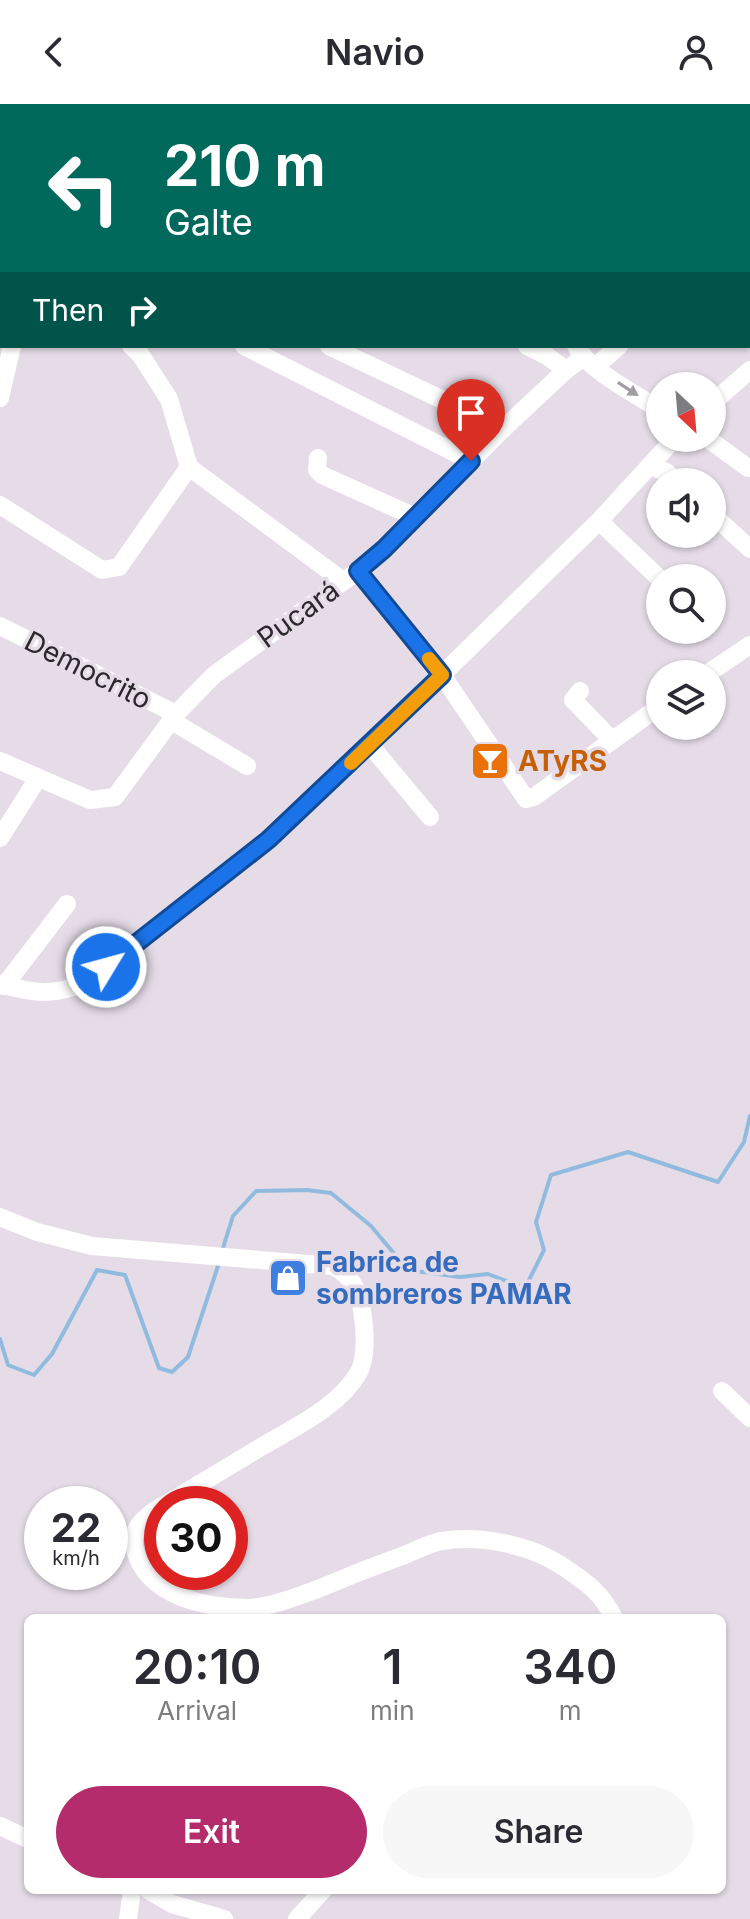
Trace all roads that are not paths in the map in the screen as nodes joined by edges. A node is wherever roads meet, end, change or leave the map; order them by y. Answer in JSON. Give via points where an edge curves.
{"nodes":[{"id":1,"x":12,"y":348,"type":"edge"},
{"id":2,"x":133,"y":348,"type":"edge"},
{"id":3,"x":248,"y":348,"type":"edge"},
{"id":4,"x":333,"y":348,"type":"edge"},
{"id":5,"x":531,"y":348,"type":"edge"},
{"id":6,"x":613,"y":348,"type":"edge"},
{"id":7,"x":585,"y":357,"type":"edge"},
{"id":8,"x":566,"y":370,"type":"junction"},
{"id":9,"x":750,"y":370,"type":"edge"},
{"id":10,"x":726,"y":391,"type":"edge"},
{"id":11,"x":0,"y":398,"type":"edge"},
{"id":12,"x":646,"y":400,"type":"edge"},
{"id":13,"x":502,"y":430,"type":"junction"},
{"id":14,"x":662,"y":452,"type":"edge"},
{"id":15,"x":726,"y":452,"type":"edge"},
{"id":16,"x":318,"y":458,"type":"dead end"},
{"id":17,"x":471,"y":461,"type":"junction"},
{"id":18,"x":650,"y":466,"type":"junction"},
{"id":19,"x":189,"y":467,"type":"junction"},
{"id":20,"x":655,"y":468,"type":"edge"},
{"id":21,"x":748,"y":468,"type":"edge"},
{"id":22,"x":0,"y":505,"type":"edge"},
{"id":23,"x":415,"y":517,"type":"junction"},
{"id":24,"x":599,"y":521,"type":"junction"},
{"id":25,"x":726,"y":527,"type":"edge"},
{"id":26,"x":750,"y":549,"type":"edge"},
{"id":27,"x":646,"y":566,"type":"edge"},
{"id":28,"x":351,"y":576,"type":"junction"},
{"id":29,"x":0,"y":626,"type":"edge"},
{"id":30,"x":750,"y":645,"type":"edge"},
{"id":31,"x":726,"y":661,"type":"edge"},
{"id":32,"x":442,"y":675,"type":"junction"},
{"id":33,"x":580,"y":691,"type":"dead end"},
{"id":34,"x":646,"y":715,"type":"edge"},
{"id":35,"x":174,"y":717,"type":"junction"},
{"id":36,"x":611,"y":739,"type":"junction"},
{"id":37,"x":370,"y":745,"type":"junction"},
{"id":38,"x":0,"y":761,"type":"edge"},
{"id":39,"x":247,"y":766,"type":"dead end"},
{"id":40,"x":38,"y":778,"type":"junction"},
{"id":41,"x":430,"y":817,"type":"dead end"},
{"id":42,"x":0,"y":838,"type":"edge"},
{"id":43,"x":67,"y":904,"type":"dead end"},
{"id":44,"x":2,"y":985,"type":"edge"},
{"id":45,"x":0,"y":1217,"type":"edge"},
{"id":46,"x":722,"y":1391,"type":"dead end"},
{"id":47,"x":750,"y":1418,"type":"edge"},
{"id":48,"x":196,"y":1486,"type":"edge"},
{"id":49,"x":144,"y":1518,"type":"edge"},
{"id":50,"x":144,"y":1571,"type":"edge"},
{"id":51,"x":167,"y":1590,"type":"edge"},
{"id":52,"x":612,"y":1614,"type":"edge"},
{"id":53,"x":0,"y":1826,"type":"edge"},
{"id":54,"x":24,"y":1837,"type":"edge"},
{"id":55,"x":131,"y":1894,"type":"edge"},
{"id":56,"x":155,"y":1894,"type":"edge"},
{"id":57,"x":319,"y":1894,"type":"edge"},
{"id":58,"x":201,"y":1916,"type":"edge"},
{"id":59,"x":128,"y":1919,"type":"edge"},
{"id":60,"x":224,"y":1919,"type":"edge"},
{"id":61,"x":297,"y":1919,"type":"edge"}],
"edges":[{"from":1,"to":11,"type":"street"},
{"from":2,"to":19,"type":"street","via":[[169,399]]},
{"from":3,"to":17,"type":"street"},
{"from":4,"to":13,"type":"street"},
{"from":5,"to":8,"type":"street"},
{"from":6,"to":7,"type":"street","name":"Pucará"},
{"from":7,"to":8,"type":"street","name":"Pucará"},
{"from":7,"to":12,"type":"street","one_way":true},
{"from":8,"to":13,"type":"street","name":"Pucará"},
{"from":9,"to":10,"type":"street"},
{"from":13,"to":17,"type":"street","name":"Pucará"},
{"from":14,"to":18,"type":"street"},
{"from":15,"to":21,"type":"street"},
{"from":16,"to":23,"type":"street","via":[[322,475]]},
{"from":17,"to":23,"type":"street","name":"Pucará"},
{"from":18,"to":20,"type":"street"},
{"from":18,"to":24,"type":"street"},
{"from":19,"to":22,"type":"street","via":[[113,570],[102,570]]},
{"from":19,"to":28,"type":"street"},
{"from":23,"to":28,"type":"street","name":"Pucará"},
{"from":24,"to":27,"type":"street"},
{"from":24,"to":32,"type":"street"},
{"from":25,"to":26,"type":"street"},
{"from":28,"to":32,"type":"street"},
{"from":28,"to":35,"type":"street","name":"Pucará","via":[[214,675]]},
{"from":29,"to":35,"type":"street","name":"Democrito"},
{"from":30,"to":31,"type":"street"},
{"from":32,"to":36,"type":"street","via":[[526,799]]},
{"from":32,"to":37,"type":"street"},
{"from":33,"to":36,"type":"street","via":[[573,700]]},
{"from":34,"to":36,"type":"street"},
{"from":35,"to":39,"type":"street","name":"Democrito"},
{"from":35,"to":40,"type":"street","name":"Pucará","via":[[115,797],[90,800]]},
{"from":37,"to":41,"type":"street"},
{"from":37,"to":44,"type":"street","via":[[268,840],[85,982],[48,993]]},
{"from":38,"to":40,"type":"street","name":"Pucará"},
{"from":40,"to":42,"type":"street"},
{"from":43,"to":44,"type":"street"},
{"from":45,"to":48,"type":"street","via":[[92,1246],[343,1271],[359,1294],[363,1316],[359,1371],[344,1391],[312,1416]]},
{"from":46,"to":47,"type":"street"},
{"from":49,"to":50,"type":"street","via":[[135,1529],[133,1546]]},
{"from":51,"to":52,"type":"street","via":[[251,1608],[290,1600],[439,1542],[482,1540],[546,1556],[581,1577]]},
{"from":53,"to":54,"type":"street"},
{"from":55,"to":59,"type":"street"},
{"from":56,"to":58,"type":"street"},
{"from":57,"to":61,"type":"street"},
{"from":58,"to":60,"type":"street"}]}
